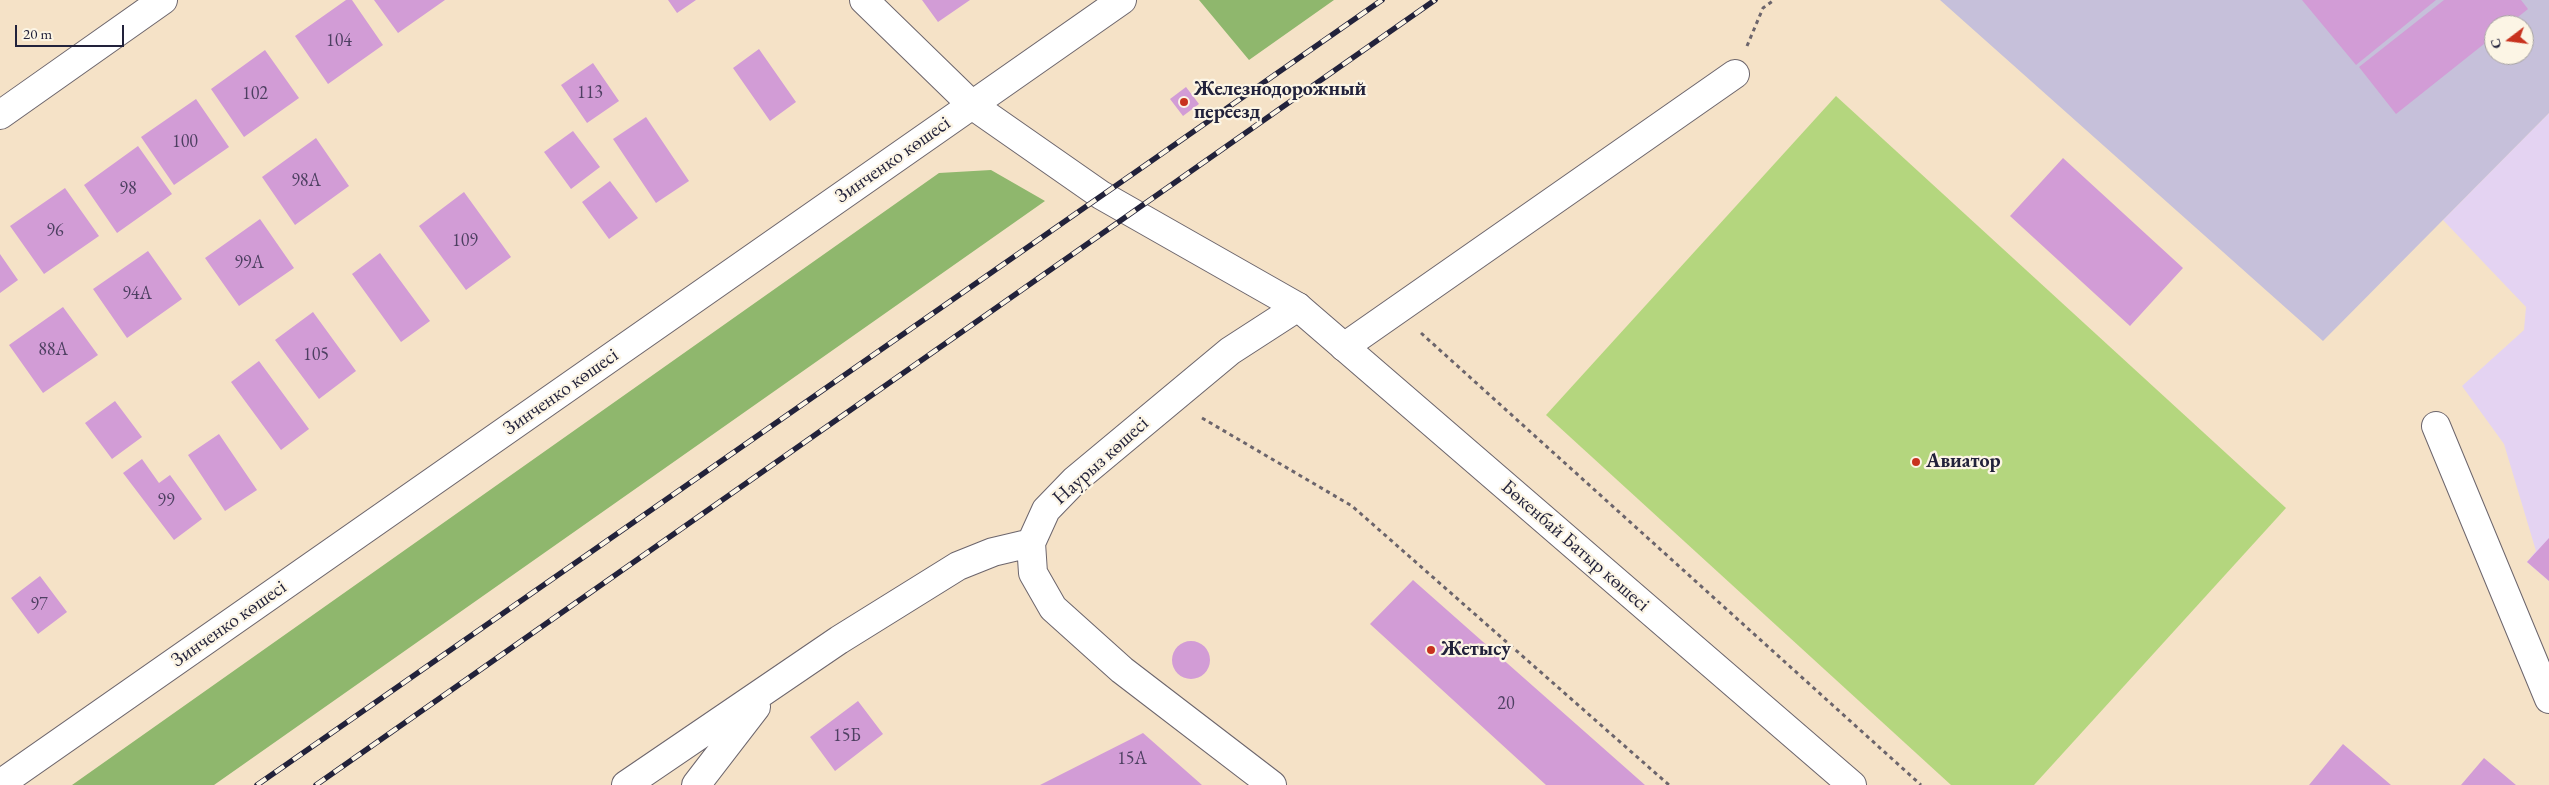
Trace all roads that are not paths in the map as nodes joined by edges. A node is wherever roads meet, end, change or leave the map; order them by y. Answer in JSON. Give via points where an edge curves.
{"nodes":[{"id":1,"x":163,"y":0,"type":"edge"},
{"id":2,"x":864,"y":0,"type":"edge"},
{"id":3,"x":1122,"y":0,"type":"edge"},
{"id":4,"x":1735,"y":74,"type":"road end"},
{"id":5,"x":972,"y":105,"type":"junction"},
{"id":6,"x":0,"y":116,"type":"edge"},
{"id":7,"x":1298,"y":307,"type":"junction"},
{"id":8,"x":1344,"y":347,"type":"junction"},
{"id":9,"x":2436,"y":426,"type":"dead end"},
{"id":10,"x":1031,"y":543,"type":"junction"},
{"id":11,"x":771,"y":687,"type":"junction"},
{"id":12,"x":2549,"y":699,"type":"edge"},
{"id":13,"x":0,"y":784,"type":"edge"},
{"id":14,"x":626,"y":785,"type":"edge"},
{"id":15,"x":696,"y":785,"type":"edge"},
{"id":16,"x":1272,"y":785,"type":"edge"},
{"id":17,"x":1852,"y":785,"type":"edge"}],
"edges":[{"from":1,"to":6,"type":"street"},
{"from":2,"to":5,"type":"street","name":"Бөкенбай Батыр көшесі"},
{"from":3,"to":5,"type":"street","name":"Зинченко көшесі"},
{"from":4,"to":8,"type":"street"},
{"from":5,"to":7,"type":"street","name":"Бөкенбай Батыр көшесі","via":[[1101,195]]},
{"from":5,"to":13,"type":"street","name":"Зинченко көшесі"},
{"from":7,"to":8,"type":"street","name":"Бөкенбай Батыр көшесі"},
{"from":7,"to":10,"type":"street","name":"Наурыз көшесі","via":[[1230,351],[1075,480],[1046,510]]},
{"from":8,"to":17,"type":"street","name":"Бөкенбай Батыр көшесі"},
{"from":9,"to":12,"type":"street"},
{"from":10,"to":11,"type":"street","via":[[993,552],[958,566],[839,640]]},
{"from":10,"to":16,"type":"street","via":[[1034,573],[1053,608],[1122,670]]},
{"from":11,"to":14,"type":"street"},
{"from":11,"to":15,"type":"street"}]}
